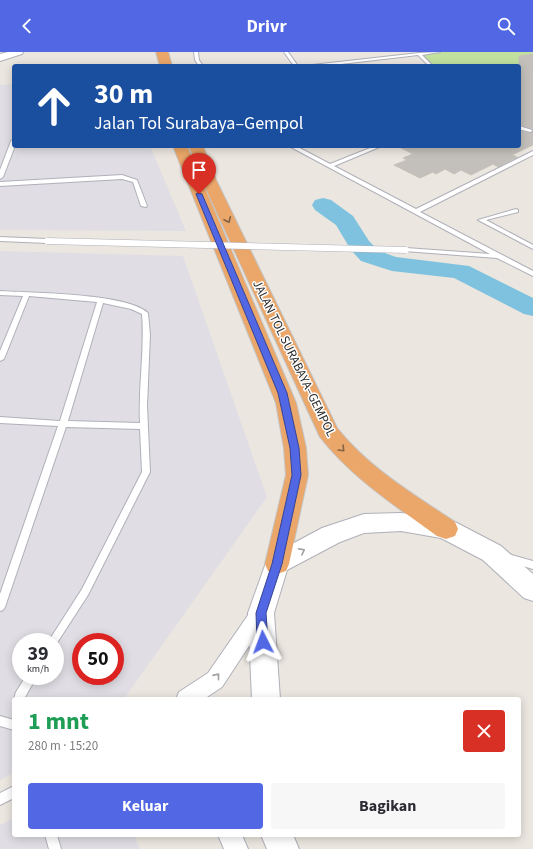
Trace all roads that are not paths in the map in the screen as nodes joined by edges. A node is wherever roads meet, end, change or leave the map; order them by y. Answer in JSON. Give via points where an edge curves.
{"nodes":[{"id":1,"x":18,"y":52,"type":"edge"},
{"id":2,"x":162,"y":52,"type":"edge"},
{"id":3,"x":196,"y":52,"type":"edge"},
{"id":4,"x":286,"y":52,"type":"edge"},
{"id":5,"x":438,"y":52,"type":"edge"},
{"id":6,"x":419,"y":54,"type":"junction"},
{"id":7,"x":0,"y":58,"type":"edge"},
{"id":8,"x":165,"y":64,"type":"edge"},
{"id":9,"x":200,"y":64,"type":"edge"},
{"id":10,"x":295,"y":64,"type":"edge"},
{"id":11,"x":330,"y":64,"type":"edge"},
{"id":12,"x":429,"y":64,"type":"edge"},
{"id":13,"x":521,"y":128,"type":"edge"},
{"id":14,"x":530,"y":131,"type":"dead end"},
{"id":15,"x":12,"y":146,"type":"edge"},
{"id":16,"x":181,"y":148,"type":"edge"},
{"id":17,"x":197,"y":148,"type":"edge"},
{"id":18,"x":296,"y":148,"type":"edge"},
{"id":19,"x":374,"y":148,"type":"edge"},
{"id":20,"x":533,"y":153,"type":"edge"},
{"id":21,"x":331,"y":166,"type":"junction"},
{"id":22,"x":0,"y":177,"type":"edge"},
{"id":23,"x":0,"y":184,"type":"edge"},
{"id":24,"x":144,"y":206,"type":"dead end"},
{"id":25,"x":417,"y":211,"type":"junction"},
{"id":26,"x":516,"y":211,"type":"dead end"},
{"id":27,"x":0,"y":239,"type":"edge"},
{"id":28,"x":533,"y":247,"type":"edge"},
{"id":29,"x":498,"y":256,"type":"junction"},
{"id":30,"x":533,"y":274,"type":"edge"},
{"id":31,"x":0,"y":293,"type":"edge"},
{"id":32,"x":27,"y":294,"type":"junction"},
{"id":33,"x":101,"y":300,"type":"junction"},
{"id":34,"x":0,"y":359,"type":"edge"},
{"id":35,"x":0,"y":420,"type":"edge"},
{"id":36,"x":63,"y":424,"type":"junction"},
{"id":37,"x":144,"y":426,"type":"junction"},
{"id":38,"x":446,"y":529,"type":"junction"},
{"id":39,"x":492,"y":553,"type":"junction"},
{"id":40,"x":277,"y":564,"type":"junction"},
{"id":41,"x":533,"y":565,"type":"edge"},
{"id":42,"x":533,"y":590,"type":"edge"},
{"id":43,"x":0,"y":606,"type":"edge"},
{"id":44,"x":261,"y":613,"type":"junction"},
{"id":45,"x":59,"y":633,"type":"edge"},
{"id":46,"x":26,"y":685,"type":"edge"},
{"id":47,"x":20,"y":697,"type":"edge"},
{"id":48,"x":189,"y":697,"type":"edge"},
{"id":49,"x":266,"y":697,"type":"edge"},
{"id":50,"x":0,"y":721,"type":"edge"},
{"id":51,"x":12,"y":724,"type":"edge"},
{"id":52,"x":12,"y":793,"type":"edge"},
{"id":53,"x":0,"y":799,"type":"edge"},
{"id":54,"x":52,"y":837,"type":"edge"},
{"id":55,"x":231,"y":837,"type":"edge"},
{"id":56,"x":278,"y":837,"type":"edge"},
{"id":57,"x":55,"y":849,"type":"edge"},
{"id":58,"x":236,"y":849,"type":"edge"},
{"id":59,"x":283,"y":849,"type":"edge"}],
"edges":[{"from":1,"to":7,"type":"street"},
{"from":2,"to":8,"type":"highway"},
{"from":3,"to":9,"type":"lane"},
{"from":4,"to":10,"type":"lane"},
{"from":5,"to":6,"type":"lane"},
{"from":6,"to":11,"type":"lane"},
{"from":6,"to":12,"type":"lane"},
{"from":13,"to":14,"type":"lane"},
{"from":15,"to":22,"type":"lane"},
{"from":16,"to":40,"type":"highway","name":"JALAN TOL SURABAYA–GEMPOL","via":[[286,403],[295,448],[296,475]]},
{"from":17,"to":38,"type":"highway","name":"JALAN TOL SURABAYA–GEMPOL","one_way":true,"via":[[209,180],[328,432],[373,478]]},
{"from":18,"to":21,"type":"lane"},
{"from":19,"to":21,"type":"lane"},
{"from":20,"to":25,"type":"lane"},
{"from":21,"to":25,"type":"lane"},
{"from":23,"to":24,"type":"lane","via":[[122,177],[135,181]]},
{"from":25,"to":29,"type":"lane"},
{"from":26,"to":28,"type":"lane","via":[[481,220]]},
{"from":27,"to":29,"type":"lane","bridge":true,"via":[[406,250]]},
{"from":29,"to":30,"type":"lane"},
{"from":31,"to":32,"type":"lane"},
{"from":32,"to":33,"type":"lane"},
{"from":32,"to":34,"type":"lane"},
{"from":33,"to":36,"type":"lane"},
{"from":33,"to":37,"type":"lane","via":[[140,309],[145,313],[147,335]]},
{"from":35,"to":36,"type":"lane"},
{"from":36,"to":37,"type":"lane"},
{"from":36,"to":43,"type":"lane"},
{"from":37,"to":45,"type":"lane","via":[[146,472],[85,592]]},
{"from":38,"to":39,"type":"main road"},
{"from":40,"to":38,"type":"main road","one_way":true,"via":[[331,535],[364,524],[401,522]]},
{"from":39,"to":41,"type":"lane"},
{"from":39,"to":42,"type":"main road"},
{"from":40,"to":44,"type":"main road"},
{"from":48,"to":44,"type":"street","one_way":true,"via":[[215,680]]},
{"from":44,"to":49,"type":"main road"},
{"from":46,"to":47,"type":"lane"},
{"from":50,"to":51,"type":"lane"},
{"from":52,"to":53,"type":"lane"},
{"from":54,"to":57,"type":"lane"},
{"from":55,"to":58,"type":"street"},
{"from":56,"to":59,"type":"main road"}]}
